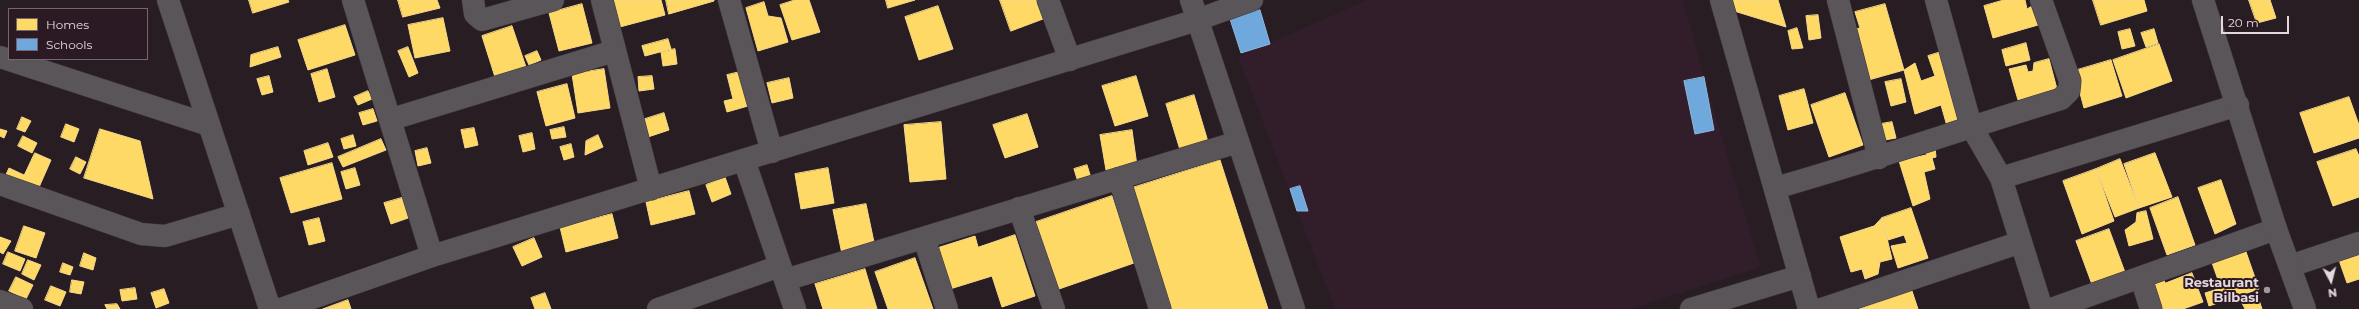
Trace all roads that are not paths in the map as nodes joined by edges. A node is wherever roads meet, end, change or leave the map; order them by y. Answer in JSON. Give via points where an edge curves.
{"nodes":[{"id":1,"x":168,"y":0,"type":"edge"},
{"id":2,"x":353,"y":0,"type":"edge"},
{"id":3,"x":473,"y":0,"type":"edge"},
{"id":4,"x":553,"y":0,"type":"edge"},
{"id":5,"x":602,"y":0,"type":"edge"},
{"id":6,"x":1048,"y":0,"type":"edge"},
{"id":7,"x":1191,"y":0,"type":"edge"},
{"id":8,"x":1252,"y":0,"type":"edge"},
{"id":9,"x":1721,"y":0,"type":"edge"},
{"id":10,"x":1838,"y":0,"type":"edge"},
{"id":11,"x":1936,"y":0,"type":"edge"},
{"id":12,"x":2041,"y":0,"type":"edge"},
{"id":13,"x":2203,"y":0,"type":"edge"},
{"id":14,"x":734,"y":1,"type":"edge"},
{"id":15,"x":1197,"y":20,"type":"junction"},
{"id":16,"x":614,"y":51,"type":"junction"},
{"id":17,"x":9,"y":60,"type":"edge"},
{"id":18,"x":1070,"y":60,"type":"junction"},
{"id":19,"x":2238,"y":105,"type":"junction"},
{"id":20,"x":392,"y":119,"type":"junction"},
{"id":21,"x":209,"y":126,"type":"junction"},
{"id":22,"x":1971,"y":126,"type":"junction"},
{"id":23,"x":1238,"y":142,"type":"junction"},
{"id":24,"x":772,"y":152,"type":"junction"},
{"id":25,"x":1879,"y":158,"type":"junction"},
{"id":26,"x":744,"y":160,"type":"junction"},
{"id":27,"x":1119,"y":178,"type":"junction"},
{"id":28,"x":2001,"y":178,"type":"junction"},
{"id":29,"x":0,"y":184,"type":"edge"},
{"id":30,"x":1775,"y":188,"type":"junction"},
{"id":31,"x":651,"y":189,"type":"junction"},
{"id":32,"x":1019,"y":208,"type":"junction"},
{"id":33,"x":239,"y":214,"type":"junction"},
{"id":34,"x":2276,"y":229,"type":"junction"},
{"id":35,"x":924,"y":238,"type":"junction"},
{"id":36,"x":2021,"y":242,"type":"junction"},
{"id":37,"x":2359,"y":243,"type":"edge"},
{"id":38,"x":432,"y":256,"type":"junction"},
{"id":39,"x":2290,"y":266,"type":"junction"},
{"id":40,"x":783,"y":273,"type":"junction"},
{"id":41,"x":1800,"y":276,"type":"junction"},
{"id":42,"x":2141,"y":278,"type":"junction"},
{"id":43,"x":0,"y":302,"type":"edge"},
{"id":44,"x":22,"y":309,"type":"edge"},
{"id":45,"x":270,"y":309,"type":"edge"},
{"id":46,"x":281,"y":309,"type":"edge"},
{"id":47,"x":660,"y":309,"type":"edge"},
{"id":48,"x":795,"y":309,"type":"edge"},
{"id":49,"x":947,"y":309,"type":"edge"},
{"id":50,"x":1054,"y":309,"type":"edge"},
{"id":51,"x":1160,"y":309,"type":"edge"},
{"id":52,"x":1294,"y":309,"type":"edge"},
{"id":53,"x":1691,"y":309,"type":"edge"},
{"id":54,"x":1809,"y":309,"type":"edge"},
{"id":55,"x":1822,"y":309,"type":"edge"},
{"id":56,"x":2042,"y":309,"type":"edge"},
{"id":57,"x":2051,"y":309,"type":"edge"},
{"id":58,"x":2151,"y":309,"type":"edge"},
{"id":59,"x":2305,"y":309,"type":"edge"}],
"edges":[{"from":1,"to":21,"type":"street"},
{"from":2,"to":20,"type":"street"},
{"from":3,"to":4,"type":"street","via":[[475,14],[482,20]]},
{"from":5,"to":16,"type":"street"},
{"from":6,"to":18,"type":"street"},
{"from":7,"to":15,"type":"street"},
{"from":8,"to":15,"type":"street"},
{"from":9,"to":30,"type":"street"},
{"from":10,"to":25,"type":"street"},
{"from":11,"to":22,"type":"street"},
{"from":12,"to":22,"type":"street","via":[[2070,80],[2069,91],[2061,100]]},
{"from":13,"to":19,"type":"street"},
{"from":14,"to":24,"type":"street"},
{"from":15,"to":18,"type":"street"},
{"from":15,"to":23,"type":"street"},
{"from":16,"to":20,"type":"street"},
{"from":16,"to":31,"type":"street"},
{"from":17,"to":21,"type":"street"},
{"from":18,"to":24,"type":"street"},
{"from":19,"to":28,"type":"street"},
{"from":19,"to":34,"type":"street"},
{"from":20,"to":38,"type":"street"},
{"from":21,"to":33,"type":"street"},
{"from":22,"to":25,"type":"street"},
{"from":22,"to":28,"type":"street"},
{"from":23,"to":27,"type":"street"},
{"from":23,"to":52,"type":"street"},
{"from":24,"to":26,"type":"street"},
{"from":25,"to":30,"type":"street"},
{"from":26,"to":31,"type":"street"},
{"from":26,"to":40,"type":"street"},
{"from":27,"to":32,"type":"street"},
{"from":27,"to":51,"type":"street"},
{"from":28,"to":36,"type":"street"},
{"from":29,"to":33,"type":"street","via":[[141,234],[165,236]]},
{"from":30,"to":41,"type":"street"},
{"from":31,"to":38,"type":"street"},
{"from":32,"to":35,"type":"street"},
{"from":32,"to":50,"type":"street"},
{"from":33,"to":45,"type":"street"},
{"from":34,"to":39,"type":"street"},
{"from":34,"to":42,"type":"street"},
{"from":35,"to":40,"type":"street"},
{"from":35,"to":49,"type":"street"},
{"from":36,"to":55,"type":"street"},
{"from":36,"to":56,"type":"street"},
{"from":37,"to":39,"type":"street"},
{"from":38,"to":46,"type":"street"},
{"from":39,"to":59,"type":"street"},
{"from":40,"to":47,"type":"street"},
{"from":40,"to":48,"type":"street"},
{"from":41,"to":53,"type":"street"},
{"from":41,"to":54,"type":"street"},
{"from":42,"to":57,"type":"street"},
{"from":42,"to":58,"type":"street"},
{"from":43,"to":44,"type":"street"}]}
